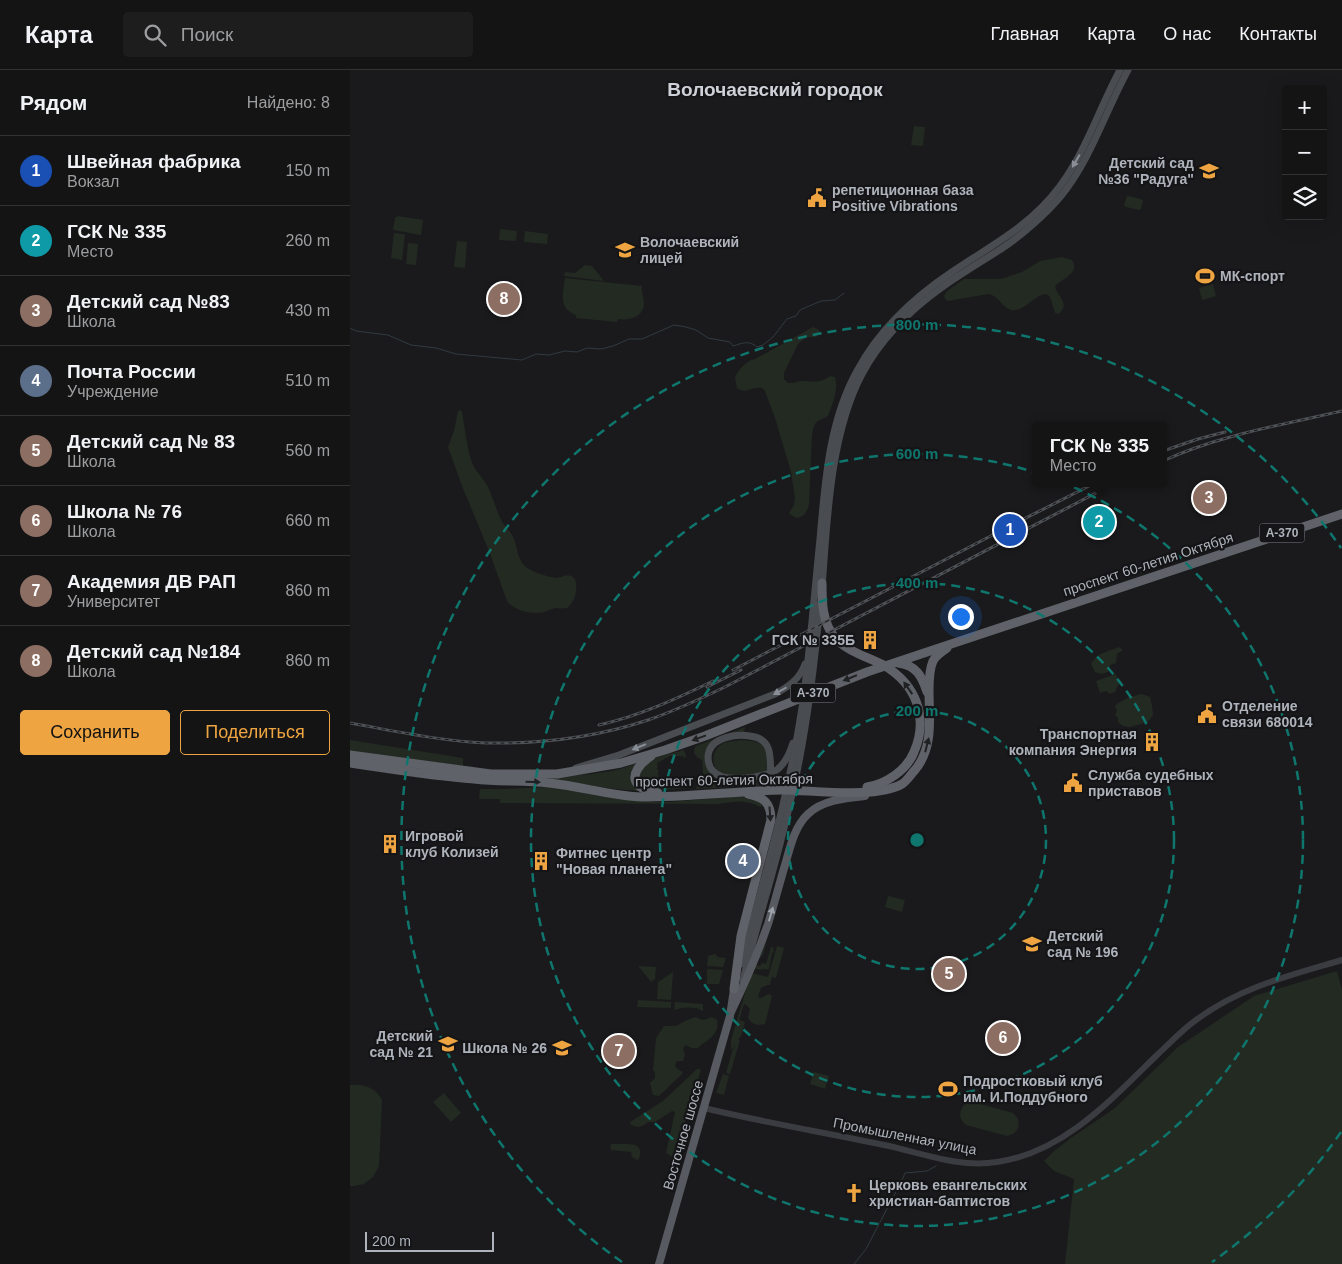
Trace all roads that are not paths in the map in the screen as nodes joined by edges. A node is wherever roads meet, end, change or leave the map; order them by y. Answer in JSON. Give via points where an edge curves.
{"nodes":[{"id":1,"x":1120,"y":70,"type":"edge"},
{"id":2,"x":1128,"y":70,"type":"edge"},
{"id":3,"x":1001,"y":245,"type":"junction"},
{"id":4,"x":859,"y":373,"type":"junction"},
{"id":5,"x":1342,"y":514,"type":"edge"},
{"id":6,"x":822,"y":583,"type":"junction"},
{"id":7,"x":811,"y":636,"type":"junction"},
{"id":8,"x":963,"y":640,"type":"junction"},
{"id":9,"x":891,"y":664,"type":"junction"},
{"id":10,"x":929,"y":700,"type":"junction"},
{"id":11,"x":803,"y":704,"type":"junction"},
{"id":12,"x":665,"y":750,"type":"junction"},
{"id":13,"x":350,"y":755,"type":"edge"},
{"id":14,"x":350,"y":763,"type":"edge"},
{"id":15,"x":557,"y":774,"type":"junction"},
{"id":16,"x":902,"y":784,"type":"junction"},
{"id":17,"x":784,"y":790,"type":"junction"},
{"id":18,"x":802,"y":791,"type":"junction"},
{"id":19,"x":733,"y":792,"type":"junction"},
{"id":20,"x":669,"y":796,"type":"junction"},
{"id":21,"x":761,"y":901,"type":"junction"},
{"id":22,"x":1342,"y":960,"type":"edge"},
{"id":23,"x":737,"y":990,"type":"junction"},
{"id":24,"x":704,"y":1108,"type":"junction"},
{"id":25,"x":659,"y":1264,"type":"edge"}],
"edges":[{"from":1,"to":3,"type":"main road","one_way":true,"via":[[1088,140],[1055,194]]},
{"from":2,"to":3,"type":"main road","via":[[1072,182],[1046,211]]},
{"from":3,"to":4,"type":"main road","via":[[912,308]]},
{"from":4,"to":6,"type":"main road","via":[[837,454]]},
{"from":4,"to":7,"type":"main road","via":[[842,406],[829,461]]},
{"from":5,"to":8,"type":"highway","name":"проспект 60-летия Октября","number":"А-370"},
{"from":18,"to":6,"type":"highway","one_way":true,"via":[[870,786],[890,778],[912,757],[921,724],[916,700],[903,680],[834,637],[823,611]]},
{"from":6,"to":21,"type":"main road","via":[[806,725],[791,802]]},
{"from":7,"to":11,"type":"main road"},
{"from":7,"to":15,"type":"main road","one_way":true,"via":[[804,668],[794,681],[775,694],[619,756]]},
{"from":8,"to":9,"type":"highway","name":"проспект 60-летия Октября","number":"А-370"},
{"from":8,"to":10,"type":"highway","name":"проспект 60-летия Октября","number":"А-370","via":[[937,655],[933,661]]},
{"from":9,"to":10,"type":"highway","number":"А-370","via":[[905,664],[915,669]]},
{"from":9,"to":12,"type":"highway","name":"проспект 60-летия Октября","number":"А-370","one_way":true},
{"from":16,"to":10,"type":"highway","name":"проспект 60-летия Октября","number":"А-370","one_way":true,"via":[[925,753],[930,728]]},
{"from":11,"to":17,"type":"main road","via":[[788,756],[779,768],[767,775],[731,779],[717,775],[709,764],[709,752],[722,739],[748,736],[760,739],[769,749],[773,785]]},
{"from":11,"to":21,"type":"main road"},
{"from":12,"to":15,"type":"highway","name":"проспект 60-летия Октября","number":"А-370","via":[[621,763]]},
{"from":12,"to":20,"type":"highway","via":[[646,759],[635,776],[643,788]]},
{"from":13,"to":15,"type":"highway","name":"проспект 60-летия Октября","number":"А-370","via":[[491,774]]},
{"from":14,"to":20,"type":"highway","name":"проспект 60-летия Октября","one_way":true,"via":[[453,778],[546,783],[615,794]]},
{"from":16,"to":18,"type":"highway","name":"проспект 60-летия Октября","via":[[871,791]]},
{"from":23,"to":16,"type":"main road","name":"Восточное шоссе","one_way":true,"via":[[767,926],[791,844],[802,820],[825,804],[890,791]]},
{"from":17,"to":18,"type":"highway","name":"проспект 60-летия Октября"},
{"from":17,"to":19,"type":"highway","name":"проспект 60-летия Октября"},
{"from":19,"to":20,"type":"highway","name":"проспект 60-летия Октября"},
{"from":19,"to":23,"type":"highway","one_way":true,"via":[[762,798],[771,810],[768,834],[741,936]]},
{"from":21,"to":23,"type":"main road"},
{"from":22,"to":24,"type":"street","name":"Промышленная улица","via":[[1247,990],[1223,1003],[1172,1040],[1080,1126],[1046,1147],[1006,1160],[984,1164],[959,1162]]},
{"from":23,"to":24,"type":"main road","name":"Восточное шоссе"},
{"from":24,"to":25,"type":"main road","name":"Восточное шоссе"}]}
